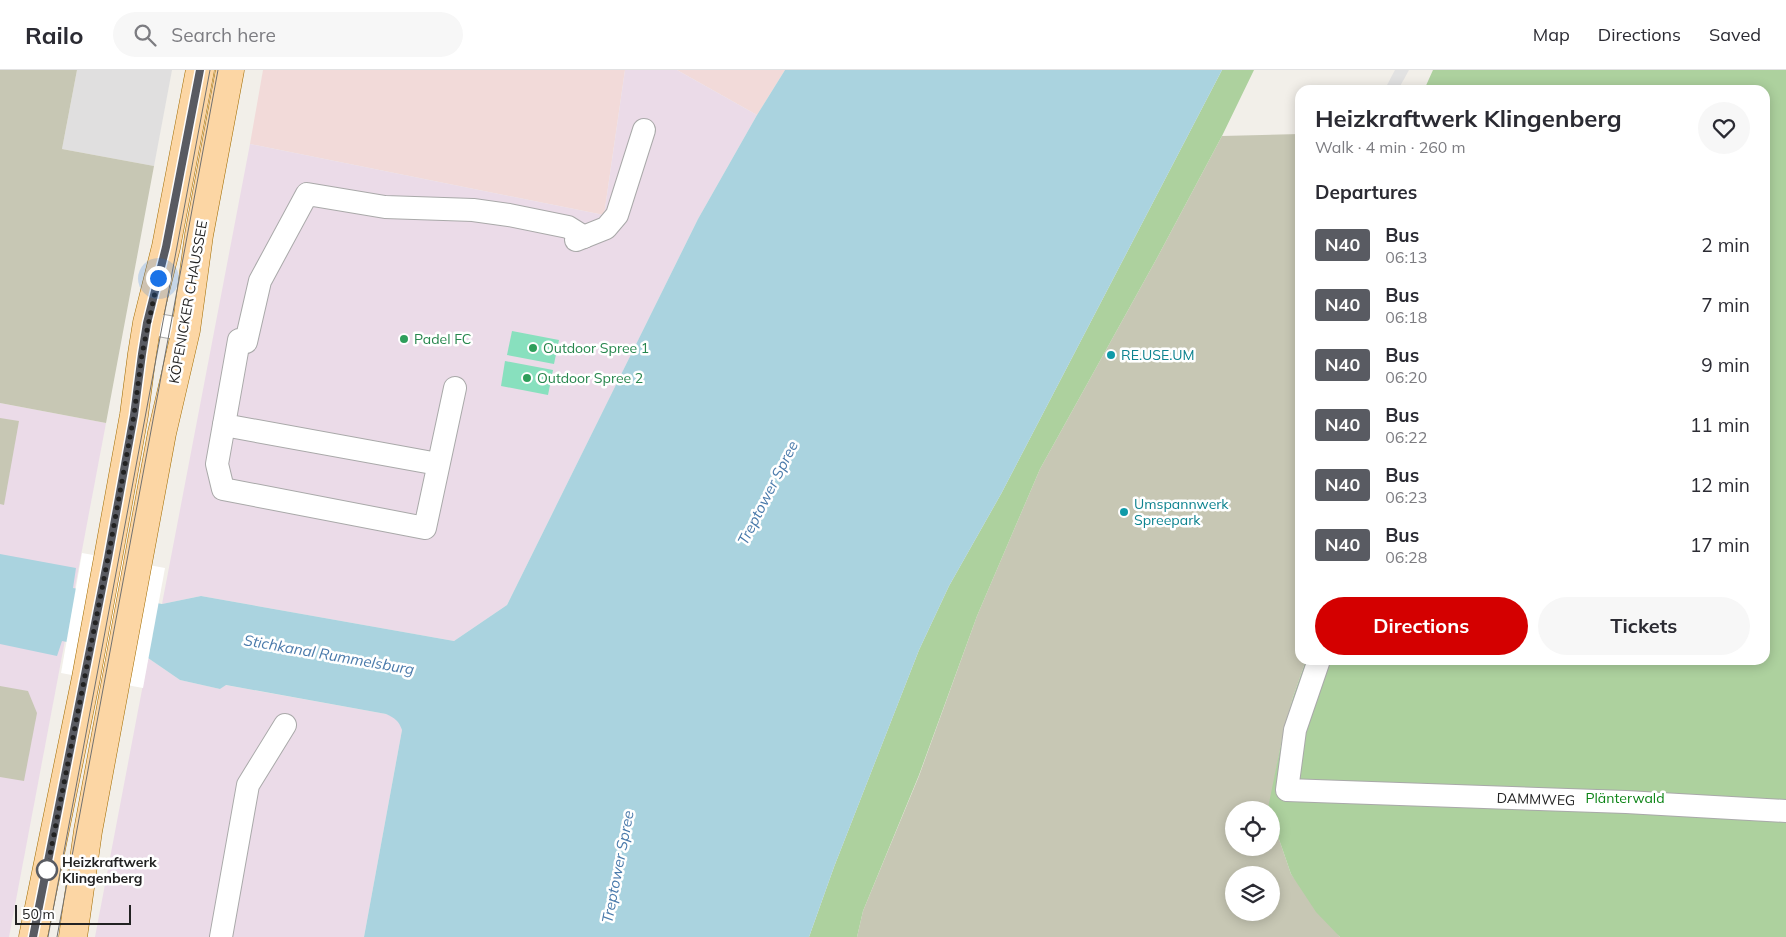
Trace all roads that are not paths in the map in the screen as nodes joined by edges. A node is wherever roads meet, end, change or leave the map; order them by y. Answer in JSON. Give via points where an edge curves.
{"nodes":[{"id":1,"x":200,"y":70,"type":"edge"},
{"id":2,"x":230,"y":70,"type":"edge"},
{"id":3,"x":644,"y":130,"type":"dead end"},
{"id":4,"x":147,"y":323,"type":"junction"},
{"id":5,"x":186,"y":330,"type":"junction"},
{"id":6,"x":455,"y":388,"type":"dead end"},
{"id":7,"x":224,"y":425,"type":"junction"},
{"id":8,"x":438,"y":464,"type":"junction"},
{"id":9,"x":1317,"y":665,"type":"edge"},
{"id":10,"x":285,"y":725,"type":"dead end"},
{"id":11,"x":1786,"y":811,"type":"edge"},
{"id":12,"x":33,"y":937,"type":"edge"},
{"id":13,"x":72,"y":937,"type":"edge"},
{"id":14,"x":221,"y":937,"type":"edge"}],
"edges":[{"from":1,"to":4,"type":"main road","via":[[166,247]]},
{"from":2,"to":5,"type":"main road","name":"KÖPENICKER CHAUSSEE","via":[[199,235]]},
{"from":3,"to":7,"type":"lane","via":[[617,215],[606,228],[580,239],[568,227],[509,215],[473,210],[385,207],[308,194],[260,281]]},
{"from":4,"to":5,"type":"lane"},
{"from":4,"to":12,"type":"main road","via":[[134,415],[86,678]]},
{"from":5,"to":13,"type":"main road","name":"KÖPENICKER CHAUSSEE","via":[[162,433],[88,831]]},
{"from":6,"to":8,"type":"lane"},
{"from":7,"to":8,"type":"lane"},
{"from":7,"to":8,"type":"lane","via":[[217,464],[223,488],[425,528]]},
{"from":9,"to":11,"type":"lane","name":"DAMMWEG","via":[[1295,730],[1287,790]]},
{"from":10,"to":14,"type":"lane","via":[[248,785]]}]}
